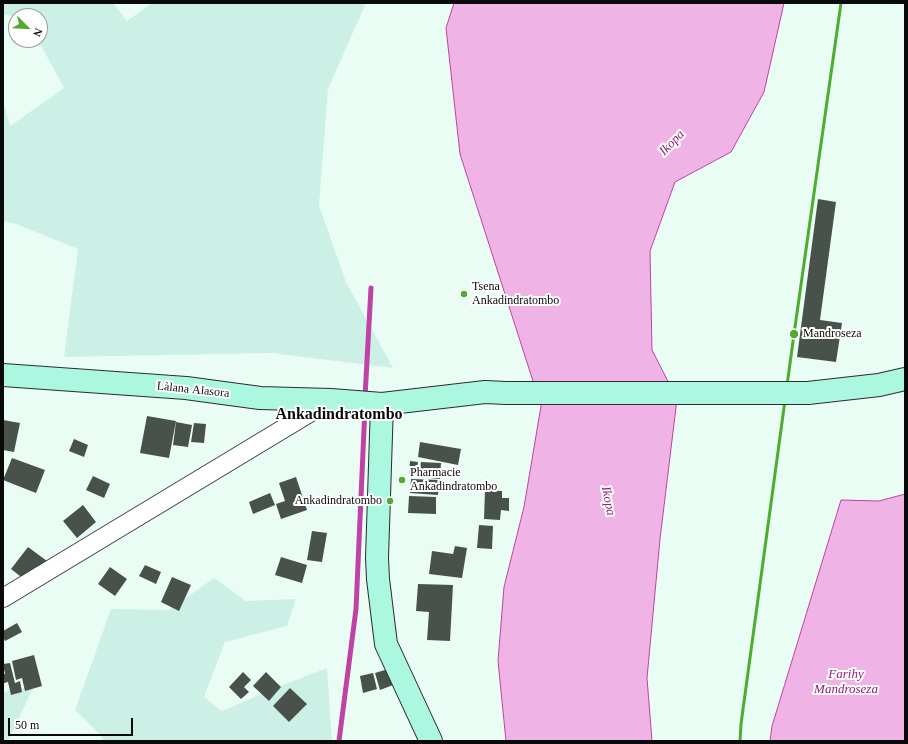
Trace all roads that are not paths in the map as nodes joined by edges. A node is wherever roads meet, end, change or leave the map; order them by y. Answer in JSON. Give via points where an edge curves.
{"nodes":[{"id":1,"x":3,"y":375,"type":"edge"},
{"id":2,"x":905,"y":379,"type":"edge"},
{"id":3,"x":331,"y":400,"type":"junction"},
{"id":4,"x":382,"y":404,"type":"junction"},
{"id":5,"x":3,"y":598,"type":"edge"},
{"id":6,"x":431,"y":741,"type":"edge"}],
"edges":[{"from":1,"to":3,"type":"main road","name":"Làlana Alasora","via":[[186,388],[260,398]]},
{"from":2,"to":4,"type":"main road","name":"Làlana Alasora","bridge":true,"via":[[879,386],[808,393],[485,392]]},
{"from":3,"to":4,"type":"main road","name":"Làlana Alasora"},
{"from":3,"to":5,"type":"street"},
{"from":4,"to":6,"type":"main road","via":[[378,579],[386,644]]}]}
